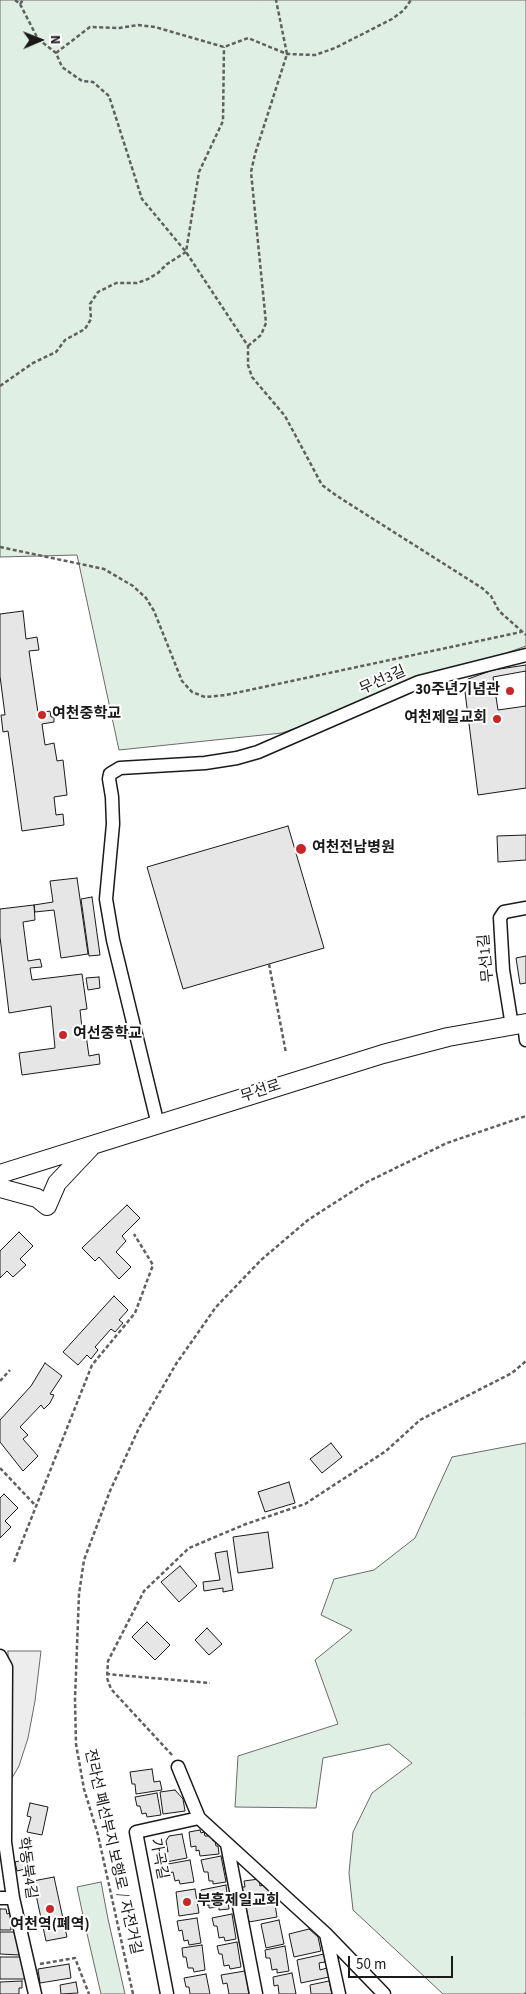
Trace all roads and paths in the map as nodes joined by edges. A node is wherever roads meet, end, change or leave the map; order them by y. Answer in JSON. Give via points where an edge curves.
{"nodes":[{"id":1,"x":15,"y":0,"type":"edge"},
{"id":2,"x":23,"y":0,"type":"edge"},
{"id":3,"x":276,"y":0,"type":"edge"},
{"id":4,"x":411,"y":0,"type":"edge"},
{"id":5,"x":20,"y":4,"type":"junction"},
{"id":6,"x":224,"y":47,"type":"junction"},
{"id":7,"x":56,"y":53,"type":"junction"},
{"id":8,"x":287,"y":54,"type":"junction"},
{"id":9,"x":186,"y":252,"type":"junction"},
{"id":10,"x":248,"y":346,"type":"junction"},
{"id":11,"x":0,"y":386,"type":"edge"},
{"id":12,"x":0,"y":547,"type":"edge"},
{"id":13,"x":521,"y":632,"type":"junction"},
{"id":14,"x":526,"y":635,"type":"edge"},
{"id":15,"x":526,"y":655,"type":"edge"},
{"id":16,"x":526,"y":908,"type":"edge"},
{"id":17,"x":269,"y":964,"type":"dead end"},
{"id":18,"x":522,"y":1028,"type":"edge"},
{"id":19,"x":286,"y":1053,"type":"dead end"},
{"id":20,"x":526,"y":1116,"type":"edge"},
{"id":21,"x":158,"y":1125,"type":"junction"},
{"id":22,"x":92,"y":1146,"type":"junction"},
{"id":23,"x":0,"y":1174,"type":"edge"},
{"id":24,"x":0,"y":1188,"type":"edge"},
{"id":25,"x":134,"y":1234,"type":"dead end"},
{"id":26,"x":526,"y":1361,"type":"edge"},
{"id":27,"x":10,"y":1370,"type":"dead end"},
{"id":28,"x":0,"y":1381,"type":"edge"},
{"id":29,"x":0,"y":1468,"type":"edge"},
{"id":30,"x":36,"y":1506,"type":"junction"},
{"id":31,"x":14,"y":1562,"type":"dead end"},
{"id":32,"x":0,"y":1656,"type":"edge"},
{"id":33,"x":106,"y":1674,"type":"junction"},
{"id":34,"x":210,"y":1683,"type":"dead end"},
{"id":35,"x":178,"y":1767,"type":"joint"},
{"id":36,"x":199,"y":1818,"type":"junction"},
{"id":37,"x":227,"y":1844,"type":"junction"},
{"id":38,"x":0,"y":1898,"type":"edge"},
{"id":39,"x":14,"y":1898,"type":"junction"},
{"id":40,"x":326,"y":1934,"type":"junction"},
{"id":41,"x":28,"y":1966,"type":"junction"},
{"id":42,"x":34,"y":1994,"type":"edge"},
{"id":43,"x":89,"y":1994,"type":"edge"},
{"id":44,"x":133,"y":1994,"type":"edge"},
{"id":45,"x":167,"y":1994,"type":"edge"},
{"id":46,"x":256,"y":1994,"type":"edge"},
{"id":47,"x":339,"y":1994,"type":"edge"},
{"id":48,"x":384,"y":1994,"type":"edge"}],
"edges":[{"from":1,"to":5,"type":"path"},
{"from":2,"to":5,"type":"path"},
{"from":3,"to":8,"type":"path"},
{"from":4,"to":8,"type":"path","via":[[392,19],[335,48],[315,55]]},
{"from":5,"to":7,"type":"path","via":[[38,39]]},
{"from":6,"to":7,"type":"path","via":[[144,25],[96,26],[83,30]]},
{"from":6,"to":8,"type":"path","via":[[248,38]]},
{"from":6,"to":9,"type":"path","via":[[223,121],[199,172]]},
{"from":7,"to":9,"type":"path","via":[[62,67],[82,81],[93,82],[109,96],[142,199]]},
{"from":8,"to":10,"type":"path","via":[[251,172],[266,323],[265,330]]},
{"from":9,"to":10,"type":"path"},
{"from":9,"to":11,"type":"path","via":[[137,284],[116,283],[98,292],[90,304],[91,319],[85,329],[65,340],[56,352],[33,362]]},
{"from":10,"to":13,"type":"path","via":[[252,377],[285,416],[322,485],[482,588],[499,611]]},
{"from":12,"to":13,"type":"path","via":[[104,569],[132,586],[146,598],[154,611],[182,681],[192,692],[204,697]]},
{"from":13,"to":14,"type":"path"},
{"from":15,"to":21,"type":"street","name":"무선3길","via":[[419,682],[258,752],[206,763],[120,768],[110,774],[113,824],[106,899]]},
{"from":16,"to":18,"type":"street","name":"무선1길","via":[[504,912],[500,918],[503,970]]},
{"from":17,"to":19,"type":"path"},
{"from":18,"to":21,"type":"street","name":"무선로","via":[[448,1037],[383,1054]]},
{"from":20,"to":44,"type":"path","name":"전라선 폐선부지 보행로 / 자전거길","via":[[447,1143],[367,1182],[308,1220],[261,1260],[216,1307],[176,1364],[139,1428],[110,1491],[84,1560],[79,1594],[76,1744]]},
{"from":21,"to":22,"type":"street","name":"무선로"},
{"from":22,"to":23,"type":"street","name":"무선로"},
{"from":22,"to":24,"type":"street","via":[[57,1183],[47,1206],[37,1198]]},
{"from":25,"to":30,"type":"path","via":[[154,1265],[135,1313],[92,1364]]},
{"from":26,"to":33,"type":"path","via":[[512,1373],[420,1420],[386,1451],[305,1504],[189,1548],[142,1593],[108,1661]]},
{"from":27,"to":28,"type":"path"},
{"from":29,"to":30,"type":"path"},
{"from":30,"to":31,"type":"path"},
{"from":32,"to":39,"type":"street","name":"학동북4길","via":[[6,1666],[5,1842]]},
{"from":33,"to":34,"type":"path"},
{"from":33,"to":35,"type":"path","via":[[111,1689],[173,1756]]},
{"from":35,"to":36,"type":"street"},
{"from":36,"to":37,"type":"street"},
{"from":36,"to":45,"type":"street","name":"가곡길","via":[[136,1832]]},
{"from":37,"to":40,"type":"street"},
{"from":37,"to":46,"type":"street"},
{"from":38,"to":39,"type":"street"},
{"from":39,"to":41,"type":"street","name":"학동북4길"},
{"from":40,"to":47,"type":"street"},
{"from":40,"to":48,"type":"street"},
{"from":41,"to":42,"type":"street","name":"학동북4길"},
{"from":41,"to":43,"type":"path","via":[[75,1958]]}]}
